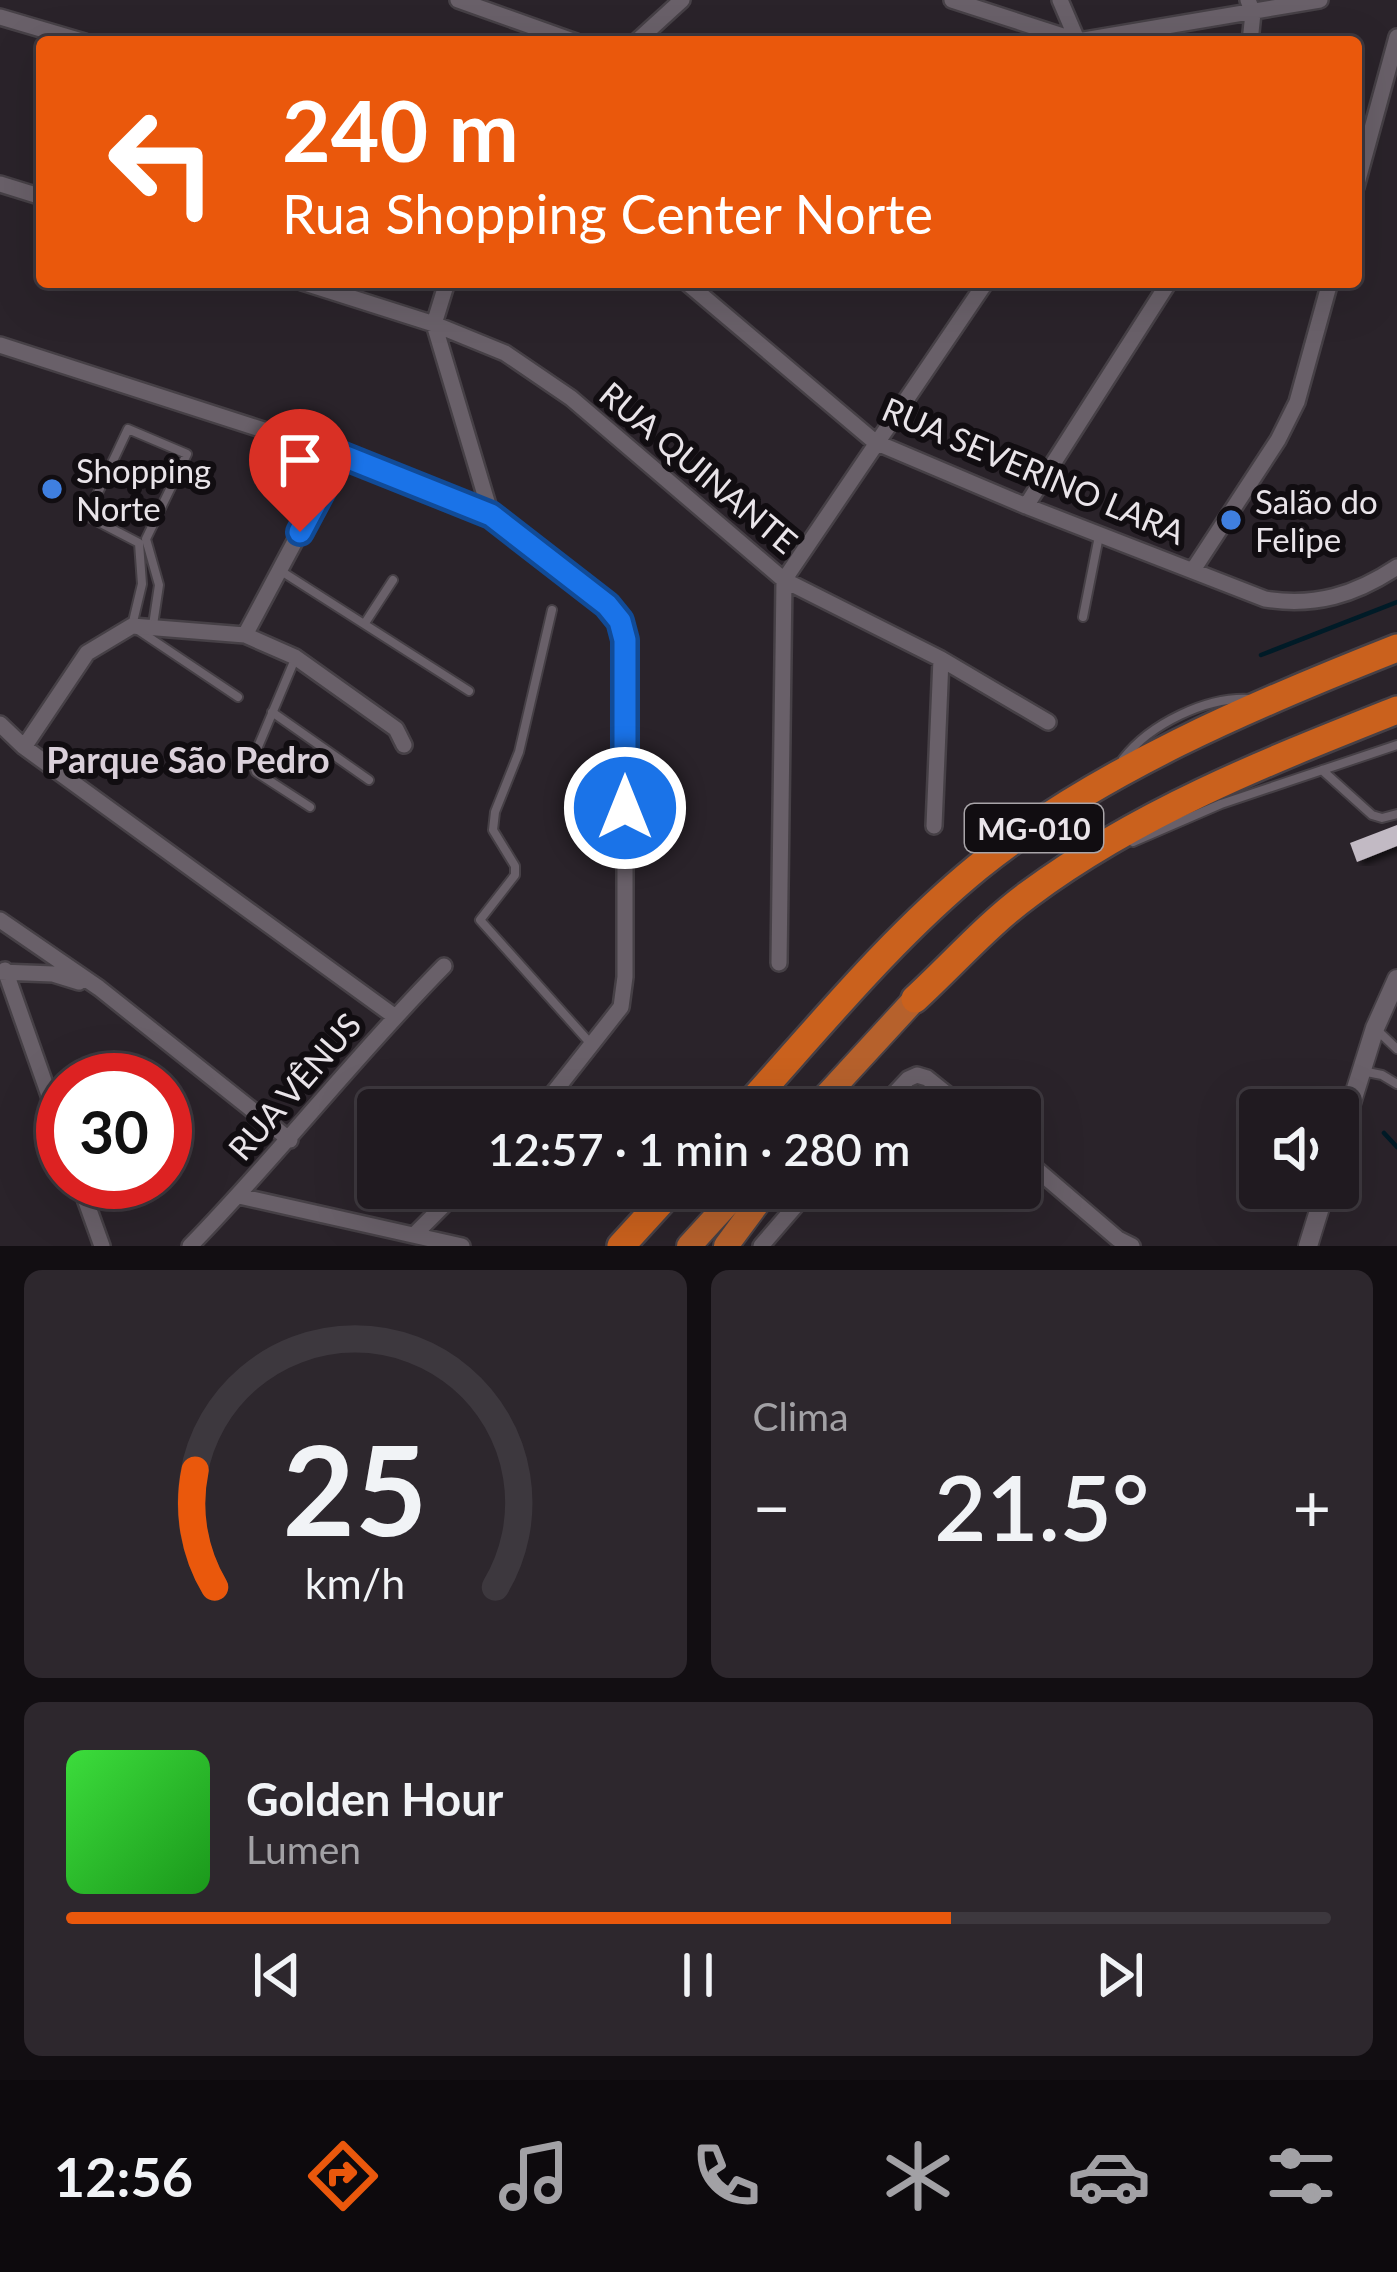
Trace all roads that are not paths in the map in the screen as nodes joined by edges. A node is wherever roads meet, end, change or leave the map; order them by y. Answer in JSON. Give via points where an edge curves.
{"nodes":[{"id":1,"x":458,"y":0,"type":"edge"},
{"id":2,"x":682,"y":0,"type":"edge"},
{"id":3,"x":952,"y":0,"type":"edge"},
{"id":4,"x":1060,"y":0,"type":"edge"},
{"id":5,"x":1319,"y":0,"type":"edge"},
{"id":6,"x":1251,"y":7,"type":"edge"},
{"id":7,"x":0,"y":17,"type":"edge"},
{"id":8,"x":65,"y":36,"type":"edge"},
{"id":9,"x":559,"y":36,"type":"edge"},
{"id":10,"x":643,"y":36,"type":"edge"},
{"id":11,"x":1060,"y":36,"type":"edge"},
{"id":12,"x":1075,"y":36,"type":"edge"},
{"id":13,"x":1108,"y":36,"type":"edge"},
{"id":14,"x":1397,"y":37,"type":"edge"},
{"id":15,"x":1362,"y":165,"type":"edge"},
{"id":16,"x":0,"y":184,"type":"edge"},
{"id":17,"x":36,"y":195,"type":"edge"},
{"id":18,"x":321,"y":288,"type":"edge"},
{"id":19,"x":445,"y":288,"type":"edge"},
{"id":20,"x":693,"y":288,"type":"edge"},
{"id":21,"x":982,"y":288,"type":"edge"},
{"id":22,"x":1164,"y":288,"type":"edge"},
{"id":23,"x":1328,"y":288,"type":"edge"},
{"id":24,"x":434,"y":324,"type":"junction"},
{"id":25,"x":0,"y":345,"type":"edge"},
{"id":26,"x":875,"y":442,"type":"junction"},
{"id":27,"x":341,"y":455,"type":"junction"},
{"id":28,"x":1026,"y":506,"type":"junction"},
{"id":29,"x":491,"y":515,"type":"junction"},
{"id":30,"x":1099,"y":534,"type":"junction"},
{"id":31,"x":1397,"y":567,"type":"edge"},
{"id":32,"x":279,"y":570,"type":"junction"},
{"id":33,"x":1193,"y":570,"type":"junction"},
{"id":34,"x":393,"y":580,"type":"dead end"},
{"id":35,"x":784,"y":580,"type":"junction"},
{"id":36,"x":142,"y":584,"type":"junction"},
{"id":37,"x":159,"y":585,"type":"junction"},
{"id":38,"x":552,"y":610,"type":"dead end"},
{"id":39,"x":1083,"y":617,"type":"dead end"},
{"id":40,"x":364,"y":623,"type":"junction"},
{"id":41,"x":132,"y":626,"type":"junction"},
{"id":42,"x":152,"y":626,"type":"junction"},
{"id":43,"x":245,"y":634,"type":"junction"},
{"id":44,"x":1397,"y":648,"type":"edge"},
{"id":45,"x":295,"y":657,"type":"junction"},
{"id":46,"x":941,"y":659,"type":"junction"},
{"id":47,"x":469,"y":691,"type":"dead end"},
{"id":48,"x":238,"y":697,"type":"dead end"},
{"id":49,"x":1397,"y":710,"type":"edge"},
{"id":50,"x":272,"y":712,"type":"junction"},
{"id":51,"x":1048,"y":722,"type":"dead end"},
{"id":52,"x":0,"y":724,"type":"edge"},
{"id":53,"x":404,"y":745,"type":"dead end"},
{"id":54,"x":1397,"y":745,"type":"edge"},
{"id":55,"x":25,"y":746,"type":"junction"},
{"id":56,"x":1322,"y":770,"type":"junction"},
{"id":57,"x":369,"y":780,"type":"dead end"},
{"id":58,"x":310,"y":807,"type":"dead end"},
{"id":59,"x":1397,"y":814,"type":"edge"},
{"id":60,"x":934,"y":826,"type":"dead end"},
{"id":61,"x":1096,"y":849,"type":"junction"},
{"id":62,"x":0,"y":920,"type":"edge"},
{"id":63,"x":779,"y":963,"type":"dead end"},
{"id":64,"x":444,"y":966,"type":"dead end"},
{"id":65,"x":3,"y":971,"type":"edge"},
{"id":66,"x":1397,"y":979,"type":"edge"},
{"id":67,"x":99,"y":988,"type":"junction"},
{"id":68,"x":915,"y":999,"type":"junction"},
{"id":69,"x":394,"y":1016,"type":"junction"},
{"id":70,"x":1375,"y":1028,"type":"junction"},
{"id":71,"x":592,"y":1045,"type":"junction"},
{"id":72,"x":1397,"y":1048,"type":"edge"},
{"id":73,"x":36,"y":1061,"type":"edge"},
{"id":74,"x":1360,"y":1070,"type":"junction"},
{"id":75,"x":1397,"y":1084,"type":"edge"},
{"id":76,"x":557,"y":1089,"type":"edge"},
{"id":77,"x":763,"y":1089,"type":"edge"},
{"id":78,"x":832,"y":1089,"type":"edge"},
{"id":79,"x":853,"y":1089,"type":"edge"},
{"id":80,"x":899,"y":1089,"type":"edge"},
{"id":81,"x":938,"y":1089,"type":"edge"},
{"id":82,"x":1354,"y":1089,"type":"edge"},
{"id":83,"x":290,"y":1140,"type":"junction"},
{"id":84,"x":1041,"y":1173,"type":"edge"},
{"id":85,"x":239,"y":1196,"type":"junction"},
{"id":86,"x":89,"y":1209,"type":"edge"},
{"id":87,"x":440,"y":1209,"type":"edge"},
{"id":88,"x":655,"y":1209,"type":"edge"},
{"id":89,"x":722,"y":1209,"type":"edge"},
{"id":90,"x":753,"y":1209,"type":"edge"},
{"id":91,"x":793,"y":1209,"type":"edge"},
{"id":92,"x":1319,"y":1209,"type":"edge"},
{"id":93,"x":415,"y":1234,"type":"junction"},
{"id":94,"x":102,"y":1246,"type":"edge"},
{"id":95,"x":190,"y":1246,"type":"edge"},
{"id":96,"x":462,"y":1246,"type":"edge"},
{"id":97,"x":621,"y":1246,"type":"edge"},
{"id":98,"x":688,"y":1246,"type":"edge"},
{"id":99,"x":726,"y":1246,"type":"edge"},
{"id":100,"x":761,"y":1246,"type":"edge"},
{"id":101,"x":1132,"y":1246,"type":"edge"},
{"id":102,"x":1308,"y":1246,"type":"edge"}],
"edges":[{"from":1,"to":9,"type":"street"},
{"from":2,"to":10,"type":"street"},
{"from":3,"to":11,"type":"street"},
{"from":4,"to":12,"type":"street"},
{"from":5,"to":6,"type":"street"},
{"from":6,"to":13,"type":"street"},
{"from":7,"to":8,"type":"street"},
{"from":14,"to":15,"type":"street"},
{"from":16,"to":17,"type":"street"},
{"from":18,"to":24,"type":"street","name":"RUA QUINANTE"},
{"from":19,"to":24,"type":"street"},
{"from":20,"to":26,"type":"street","name":"RUA SEVERINO LARA"},
{"from":21,"to":26,"type":"street"},
{"from":22,"to":28,"type":"street"},
{"from":23,"to":33,"type":"street","via":[[1298,402]]},
{"from":24,"to":29,"type":"street"},
{"from":24,"to":35,"type":"street","name":"RUA QUINANTE","via":[[505,353],[571,398]]},
{"from":25,"to":27,"type":"street"},
{"from":26,"to":28,"type":"street","name":"RUA SEVERINO LARA"},
{"from":26,"to":35,"type":"street"},
{"from":27,"to":29,"type":"street"},
{"from":27,"to":32,"type":"street"},
{"from":28,"to":30,"type":"street","name":"RUA SEVERINO LARA"},
{"from":29,"to":71,"type":"street","via":[[607,605],[625,640],[625,977],[621,1007]]},
{"from":30,"to":33,"type":"street","name":"RUA SEVERINO LARA"},
{"from":30,"to":39,"type":"lane"},
{"from":31,"to":33,"type":"street","name":"RUA SEVERINO LARA","via":[[1325,601],[1298,604]]},
{"from":32,"to":40,"type":"lane"},
{"from":32,"to":43,"type":"street"},
{"from":34,"to":40,"type":"lane"},
{"from":35,"to":46,"type":"street","name":"RUA QUINANTE"},
{"from":35,"to":63,"type":"street"},
{"from":36,"to":37,"type":"lane"},
{"from":36,"to":37,"type":"lane","via":[[140,543],[87,516],[128,429],[187,454],[146,538]]},
{"from":36,"to":41,"type":"lane"},
{"from":37,"to":42,"type":"lane"},
{"from":38,"to":71,"type":"lane","via":[[519,752],[495,812],[493,830],[515,875],[480,920]]},
{"from":40,"to":47,"type":"lane"},
{"from":41,"to":42,"type":"street"},
{"from":41,"to":48,"type":"lane"},
{"from":41,"to":55,"type":"street","via":[[87,652]]},
{"from":42,"to":43,"type":"street"},
{"from":43,"to":45,"type":"street"},
{"from":44,"to":77,"type":"highway","number":"MG-010","via":[[1150,758],[978,867],[888,950]]},
{"from":45,"to":50,"type":"lane"},
{"from":45,"to":53,"type":"street","via":[[396,729]]},
{"from":46,"to":51,"type":"street","name":"RUA QUINANTE"},
{"from":46,"to":60,"type":"street"},
{"from":49,"to":61,"type":"highway","number":"MG-010","via":[[1246,771]]},
{"from":50,"to":57,"type":"lane"},
{"from":50,"to":58,"type":"lane","via":[[252,761],[256,772]]},
{"from":52,"to":55,"type":"street"},
{"from":54,"to":56,"type":"lane","number":"MG-010"},
{"from":55,"to":69,"type":"street"},
{"from":56,"to":59,"type":"lane","via":[[1358,805],[1382,818]]},
{"from":56,"to":61,"type":"lane","number":"MG-010","via":[[1144,839]]},
{"from":61,"to":68,"type":"highway","number":"MG-010","via":[[1027,896]]},
{"from":62,"to":67,"type":"street"},
{"from":64,"to":69,"type":"street","name":"RUA VÊNUS"},
{"from":65,"to":67,"type":"street"},
{"from":65,"to":73,"type":"street"},
{"from":66,"to":70,"type":"street"},
{"from":67,"to":83,"type":"street"},
{"from":68,"to":78,"type":"highway"},
{"from":68,"to":79,"type":"highway","number":"MG-010","via":[[894,1042]]},
{"from":69,"to":83,"type":"street","name":"RUA VÊNUS"},
{"from":70,"to":72,"type":"lane"},
{"from":70,"to":74,"type":"street"},
{"from":71,"to":76,"type":"street"},
{"from":74,"to":75,"type":"lane"},
{"from":74,"to":82,"type":"street"},
{"from":80,"to":81,"type":"street","via":[[917,1075]]},
{"from":83,"to":85,"type":"street","name":"RUA VÊNUS"},
{"from":84,"to":101,"type":"street"},
{"from":85,"to":93,"type":"street"},
{"from":85,"to":95,"type":"street","name":"RUA VÊNUS"},
{"from":86,"to":94,"type":"street"},
{"from":87,"to":93,"type":"street"},
{"from":88,"to":97,"type":"highway"},
{"from":89,"to":98,"type":"highway"},
{"from":90,"to":99,"type":"highway"},
{"from":91,"to":100,"type":"street"},
{"from":92,"to":102,"type":"street"},
{"from":93,"to":96,"type":"street"}]}
